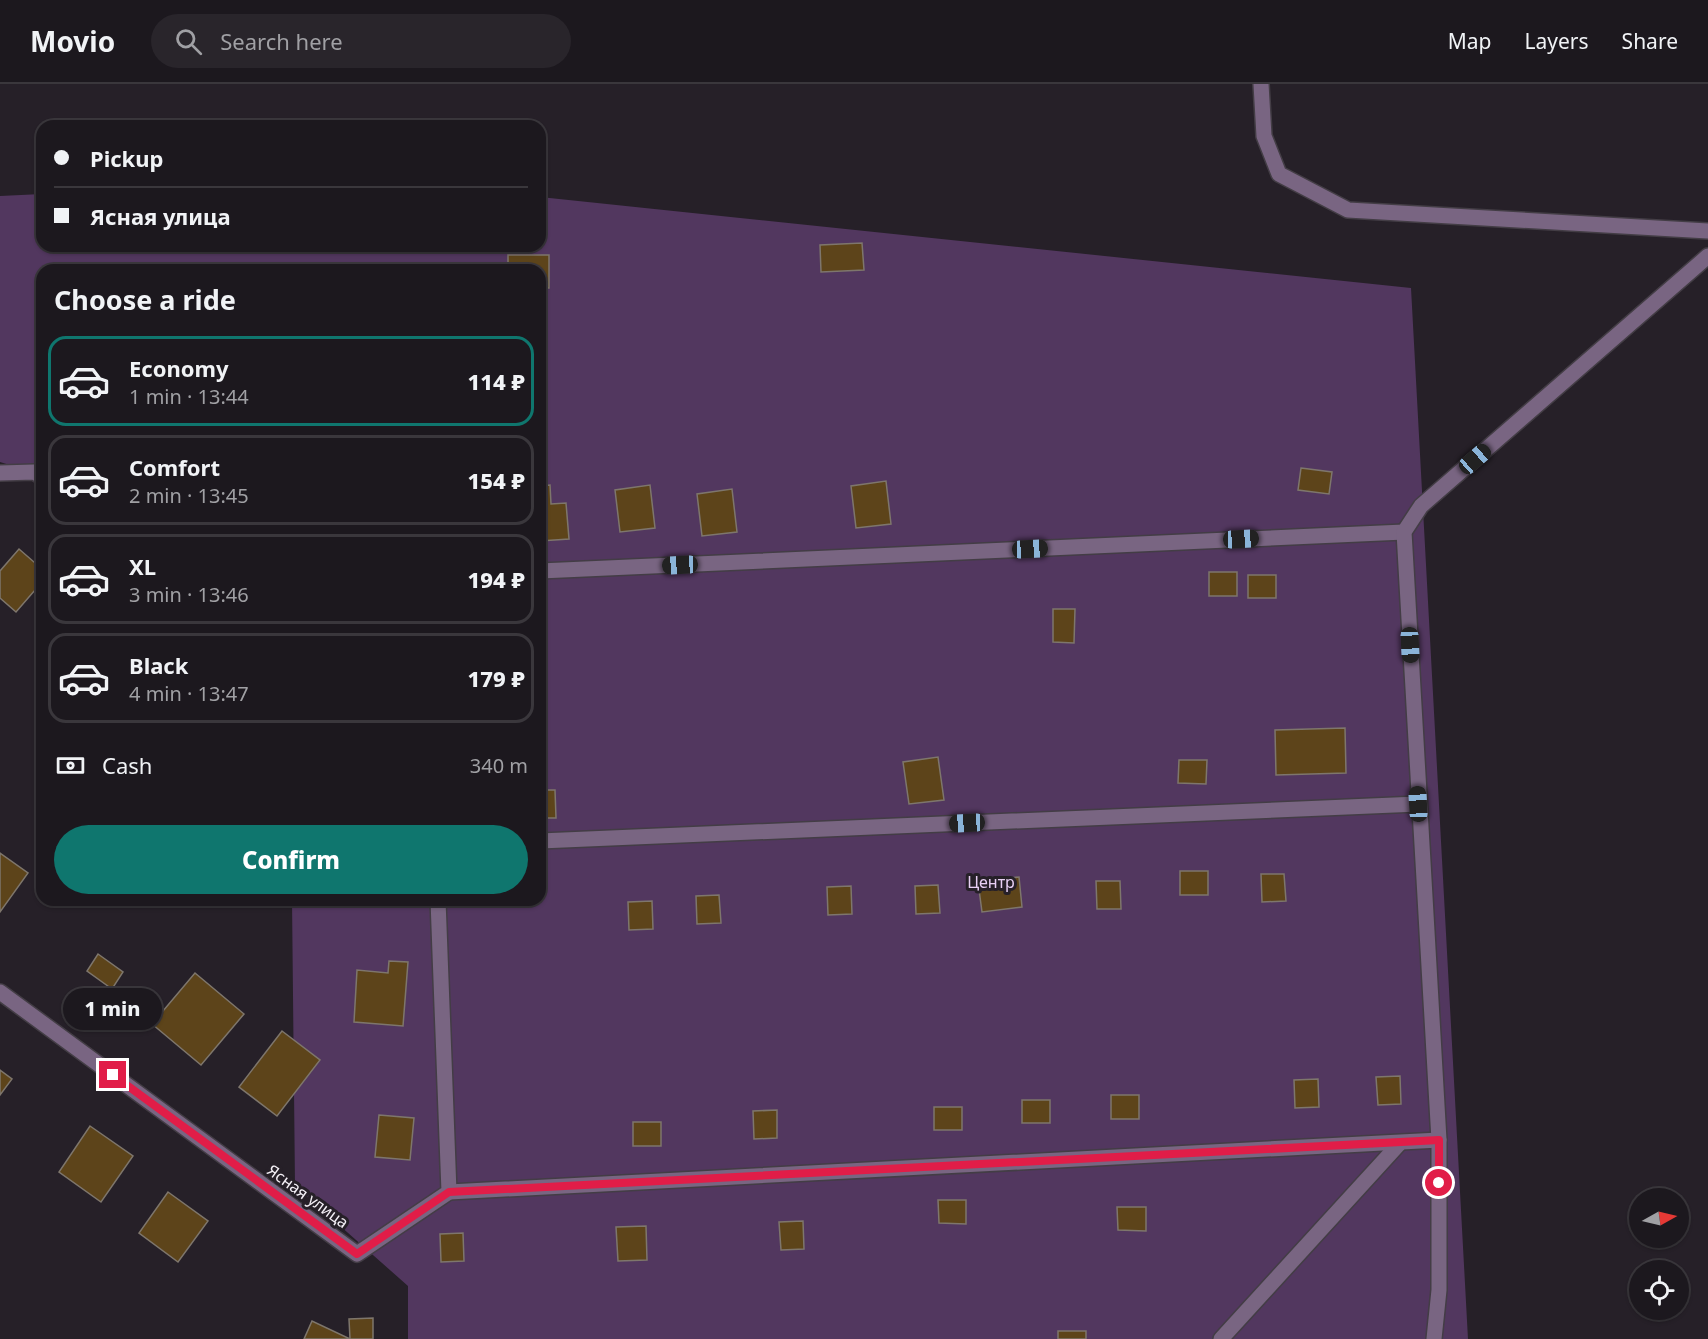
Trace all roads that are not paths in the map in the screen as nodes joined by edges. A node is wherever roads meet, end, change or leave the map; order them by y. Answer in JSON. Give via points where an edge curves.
{"nodes":[{"id":1,"x":1261,"y":84,"type":"edge"},
{"id":2,"x":1708,"y":231,"type":"edge"},
{"id":3,"x":1708,"y":256,"type":"edge"},
{"id":4,"x":0,"y":473,"type":"edge"},
{"id":5,"x":36,"y":473,"type":"edge"},
{"id":6,"x":1404,"y":532,"type":"junction"},
{"id":7,"x":546,"y":571,"type":"edge"},
{"id":8,"x":1418,"y":804,"type":"junction"},
{"id":9,"x":546,"y":841,"type":"edge"},
{"id":10,"x":438,"y":906,"type":"edge"},
{"id":11,"x":0,"y":993,"type":"edge"},
{"id":12,"x":1439,"y":1140,"type":"junction"},
{"id":13,"x":1399,"y":1144,"type":"junction"},
{"id":14,"x":449,"y":1192,"type":"junction"},
{"id":15,"x":1221,"y":1339,"type":"edge"},
{"id":16,"x":1434,"y":1339,"type":"edge"}],
"edges":[{"from":1,"to":2,"type":"street","via":[[1264,136],[1279,174],[1348,210]]},
{"from":3,"to":6,"type":"street","via":[[1421,506]]},
{"from":4,"to":5,"type":"street"},
{"from":6,"to":7,"type":"street"},
{"from":6,"to":8,"type":"street"},
{"from":8,"to":9,"type":"street"},
{"from":8,"to":12,"type":"street"},
{"from":10,"to":14,"type":"street"},
{"from":11,"to":14,"type":"street","name":"Ясная улица","via":[[357,1254]]},
{"from":12,"to":13,"type":"street"},
{"from":12,"to":16,"type":"street","via":[[1439,1290]]},
{"from":13,"to":14,"type":"street"},
{"from":13,"to":15,"type":"street"}]}
